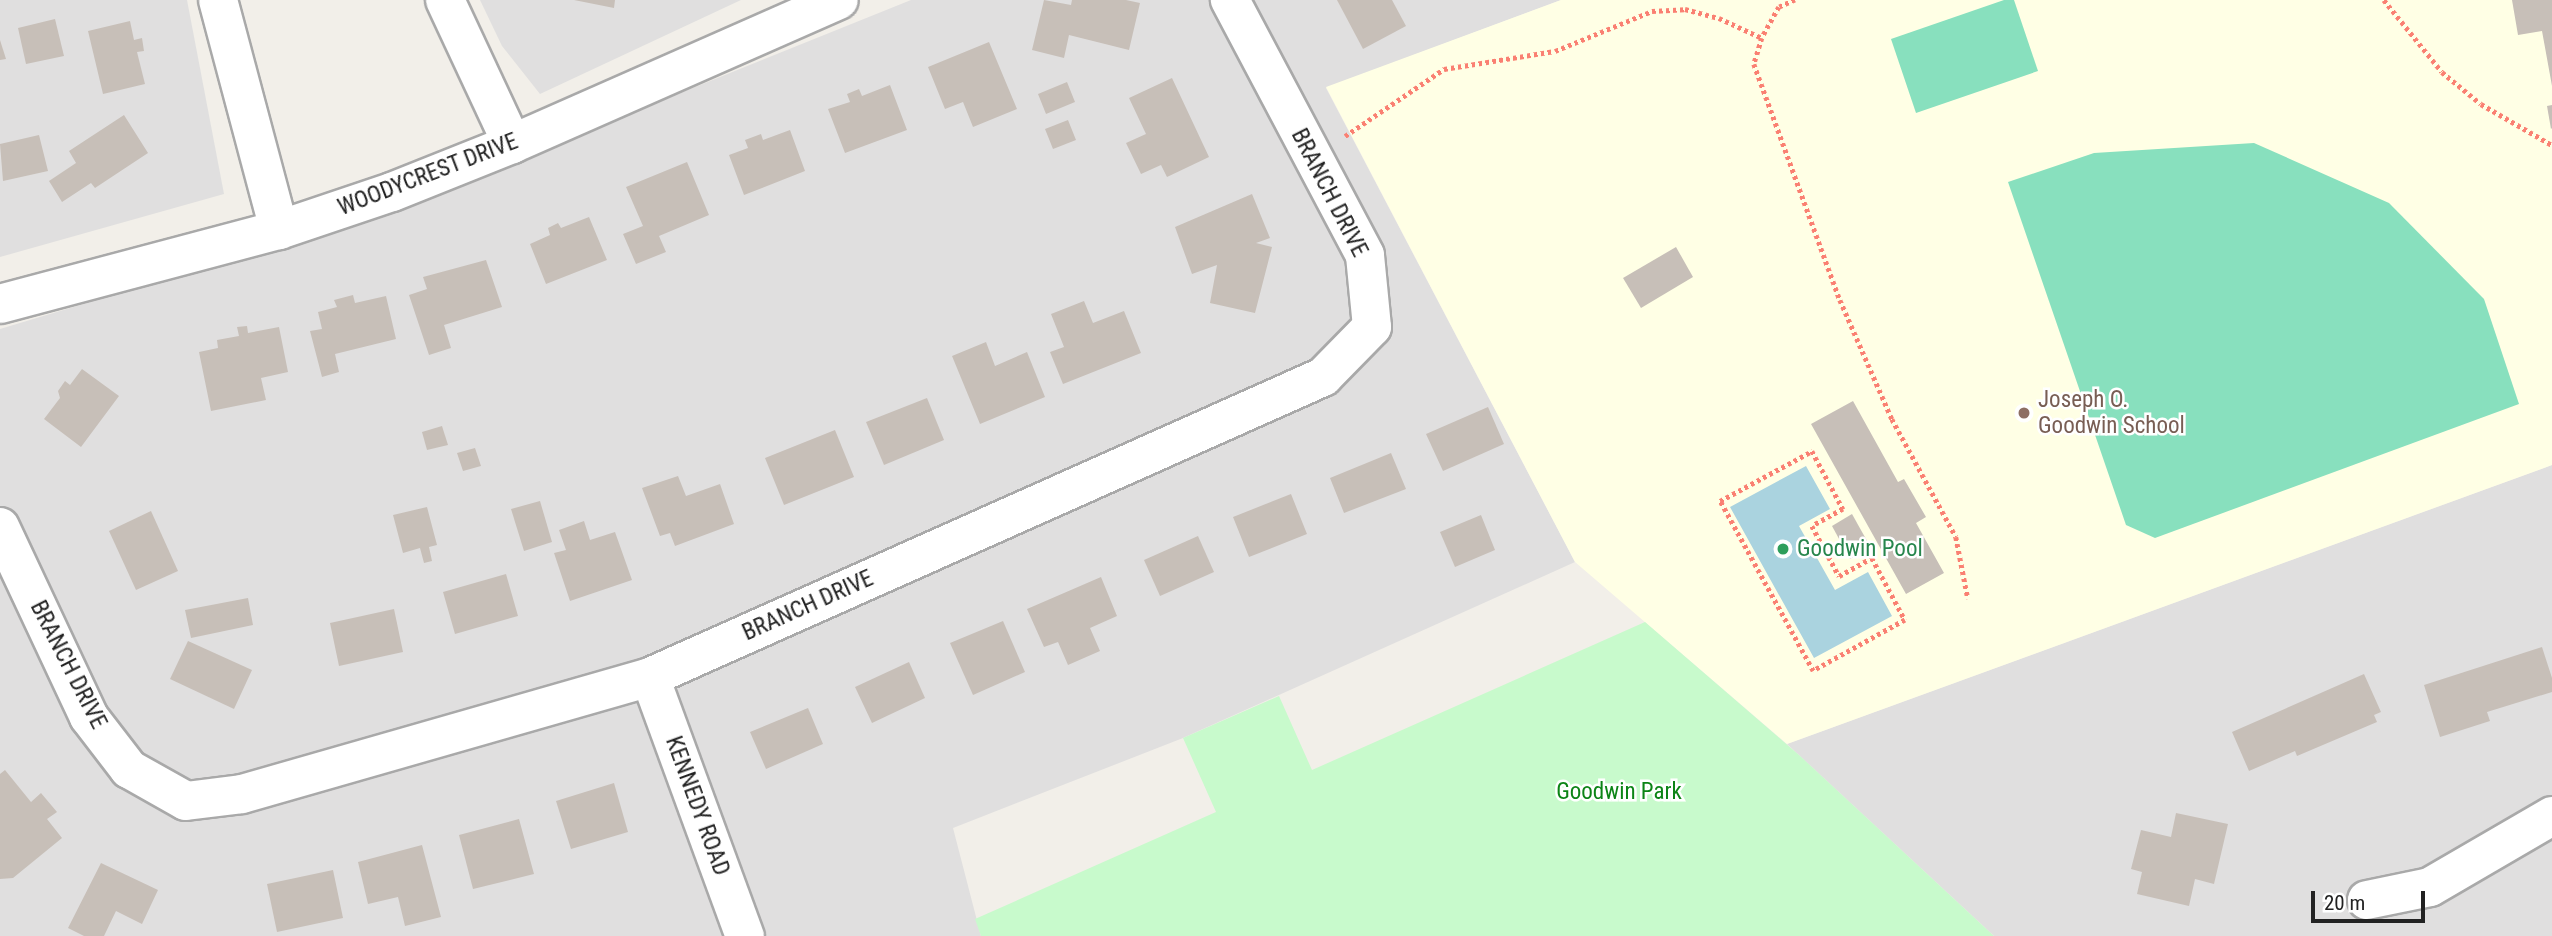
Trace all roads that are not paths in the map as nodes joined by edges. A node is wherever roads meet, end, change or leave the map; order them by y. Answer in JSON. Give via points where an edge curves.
{"nodes":[{"id":1,"x":218,"y":0,"type":"edge"},
{"id":2,"x":445,"y":0,"type":"edge"},
{"id":3,"x":839,"y":0,"type":"edge"},
{"id":4,"x":1230,"y":0,"type":"edge"},
{"id":5,"x":512,"y":144,"type":"junction"},
{"id":6,"x":279,"y":230,"type":"junction"},
{"id":7,"x":0,"y":304,"type":"edge"},
{"id":8,"x":0,"y":527,"type":"edge"},
{"id":9,"x":650,"y":677,"type":"junction"},
{"id":10,"x":2552,"y":816,"type":"edge"},
{"id":11,"x":2367,"y":900,"type":"dead end"},
{"id":12,"x":745,"y":936,"type":"edge"}],
"edges":[{"from":1,"to":6,"type":"street"},
{"from":2,"to":5,"type":"street"},
{"from":3,"to":5,"type":"street","name":"WOODYCREST DRIVE"},
{"from":4,"to":9,"type":"street","name":"BRANCH DRIVE","via":[[1365,255],[1372,327],[1323,377]]},
{"from":5,"to":6,"type":"street","name":"WOODYCREST DRIVE"},
{"from":6,"to":7,"type":"street","name":"WOODYCREST DRIVE"},
{"from":8,"to":9,"type":"street","name":"BRANCH DRIVE","via":[[89,717],[129,769],[186,801],[242,794]]},
{"from":9,"to":12,"type":"street","name":"KENNEDY ROAD"},
{"from":10,"to":11,"type":"street","via":[[2430,887]]}]}
